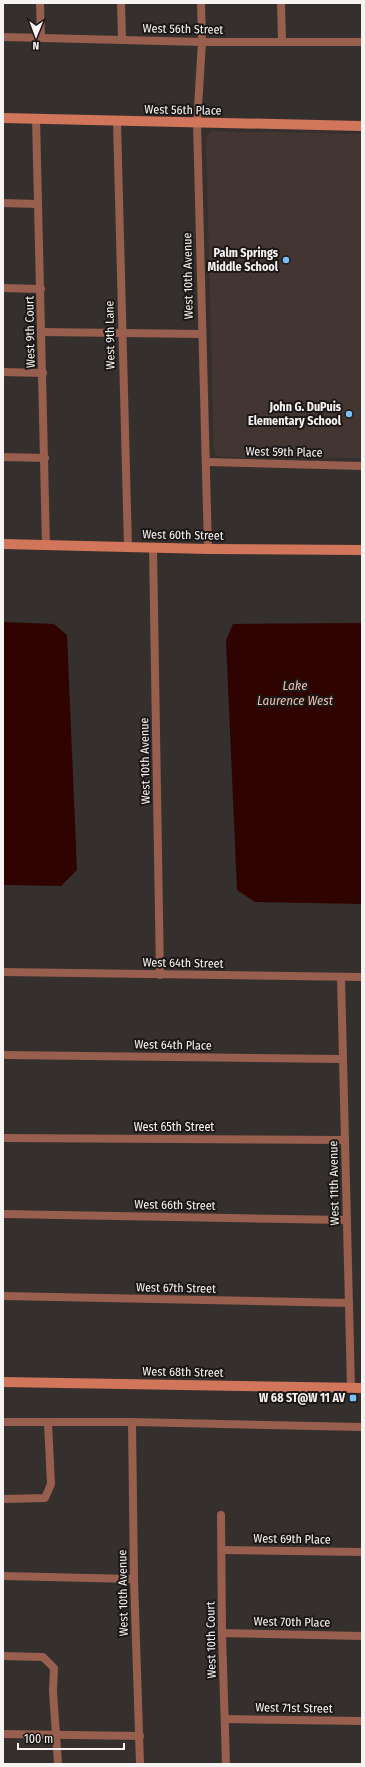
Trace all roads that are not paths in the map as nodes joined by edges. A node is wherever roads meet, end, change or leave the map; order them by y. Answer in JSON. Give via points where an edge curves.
{"nodes":[{"id":1,"x":40,"y":3,"type":"edge"},
{"id":2,"x":121,"y":3,"type":"edge"},
{"id":3,"x":201,"y":3,"type":"edge"},
{"id":4,"x":281,"y":3,"type":"edge"},
{"id":5,"x":3,"y":37,"type":"edge"},
{"id":6,"x":41,"y":38,"type":"junction"},
{"id":7,"x":122,"y":40,"type":"junction"},
{"id":8,"x":202,"y":42,"type":"junction"},
{"id":9,"x":282,"y":42,"type":"junction"},
{"id":10,"x":362,"y":42,"type":"edge"},
{"id":11,"x":3,"y":118,"type":"edge"},
{"id":12,"x":36,"y":118,"type":"junction"},
{"id":13,"x":117,"y":121,"type":"junction"},
{"id":14,"x":197,"y":123,"type":"junction"},
{"id":15,"x":362,"y":126,"type":"edge"},
{"id":16,"x":3,"y":203,"type":"edge"},
{"id":17,"x":38,"y":204,"type":"junction"},
{"id":18,"x":3,"y":288,"type":"edge"},
{"id":19,"x":41,"y":288,"type":"junction"},
{"id":20,"x":42,"y":332,"type":"junction"},
{"id":21,"x":122,"y":332,"type":"junction"},
{"id":22,"x":201,"y":334,"type":"junction"},
{"id":23,"x":3,"y":372,"type":"edge"},
{"id":24,"x":43,"y":373,"type":"junction"},
{"id":25,"x":3,"y":457,"type":"edge"},
{"id":26,"x":45,"y":458,"type":"junction"},
{"id":27,"x":206,"y":462,"type":"junction"},
{"id":28,"x":362,"y":466,"type":"edge"},
{"id":29,"x":3,"y":544,"type":"edge"},
{"id":30,"x":46,"y":545,"type":"junction"},
{"id":31,"x":128,"y":547,"type":"junction"},
{"id":32,"x":153,"y":548,"type":"junction"},
{"id":33,"x":208,"y":549,"type":"junction"},
{"id":34,"x":362,"y":550,"type":"edge"},
{"id":35,"x":3,"y":972,"type":"edge"},
{"id":36,"x":160,"y":975,"type":"junction"},
{"id":37,"x":341,"y":977,"type":"junction"},
{"id":38,"x":362,"y":977,"type":"edge"},
{"id":39,"x":3,"y":1055,"type":"edge"},
{"id":40,"x":343,"y":1058,"type":"junction"},
{"id":41,"x":3,"y":1138,"type":"edge"},
{"id":42,"x":345,"y":1140,"type":"junction"},
{"id":43,"x":3,"y":1214,"type":"edge"},
{"id":44,"x":346,"y":1220,"type":"junction"},
{"id":45,"x":3,"y":1296,"type":"edge"},
{"id":46,"x":349,"y":1303,"type":"junction"},
{"id":47,"x":3,"y":1382,"type":"edge"},
{"id":48,"x":351,"y":1388,"type":"junction"},
{"id":49,"x":362,"y":1388,"type":"edge"},
{"id":50,"x":3,"y":1422,"type":"edge"},
{"id":51,"x":132,"y":1422,"type":"junction"},
{"id":52,"x":48,"y":1423,"type":"junction"},
{"id":53,"x":362,"y":1427,"type":"edge"},
{"id":54,"x":3,"y":1499,"type":"edge"},
{"id":55,"x":221,"y":1515,"type":"dead end"},
{"id":56,"x":222,"y":1550,"type":"junction"},
{"id":57,"x":362,"y":1552,"type":"edge"},
{"id":58,"x":3,"y":1576,"type":"edge"},
{"id":59,"x":134,"y":1579,"type":"junction"},
{"id":60,"x":222,"y":1633,"type":"junction"},
{"id":61,"x":362,"y":1636,"type":"edge"},
{"id":62,"x":3,"y":1656,"type":"edge"},
{"id":63,"x":225,"y":1719,"type":"junction"},
{"id":64,"x":362,"y":1721,"type":"edge"},
{"id":65,"x":3,"y":1734,"type":"edge"},
{"id":66,"x":57,"y":1734,"type":"junction"},
{"id":67,"x":140,"y":1736,"type":"junction"},
{"id":68,"x":58,"y":1764,"type":"edge"},
{"id":69,"x":140,"y":1764,"type":"edge"},
{"id":70,"x":226,"y":1764,"type":"edge"}],
"edges":[{"from":1,"to":6,"type":"street"},
{"from":2,"to":7,"type":"street"},
{"from":3,"to":8,"type":"street","name":"West 10th Avenue"},
{"from":4,"to":9,"type":"street"},
{"from":5,"to":6,"type":"street","name":"West 56th Street"},
{"from":6,"to":7,"type":"street","name":"West 56th Street"},
{"from":7,"to":8,"type":"street","name":"West 56th Street"},
{"from":8,"to":9,"type":"street","name":"West 56th Street"},
{"from":8,"to":14,"type":"street","name":"West 10th Avenue"},
{"from":9,"to":10,"type":"street","name":"West 56th Street"},
{"from":11,"to":12,"type":"street","name":"West 56th Place"},
{"from":12,"to":13,"type":"street","name":"West 56th Place"},
{"from":12,"to":17,"type":"street","name":"West 9th Court"},
{"from":13,"to":14,"type":"street","name":"West 56th Place"},
{"from":13,"to":21,"type":"street","name":"West 9th Lane"},
{"from":14,"to":15,"type":"street","name":"West 56th Place"},
{"from":14,"to":22,"type":"street","name":"West 10th Avenue"},
{"from":16,"to":17,"type":"street"},
{"from":17,"to":19,"type":"street","name":"West 9th Court"},
{"from":18,"to":19,"type":"street"},
{"from":19,"to":20,"type":"street","name":"West 9th Court"},
{"from":20,"to":21,"type":"street"},
{"from":20,"to":24,"type":"street","name":"West 9th Court"},
{"from":21,"to":22,"type":"street"},
{"from":21,"to":31,"type":"street","name":"West 9th Lane"},
{"from":22,"to":27,"type":"street","name":"West 10th Avenue"},
{"from":23,"to":24,"type":"street"},
{"from":24,"to":26,"type":"street","name":"West 9th Court"},
{"from":25,"to":26,"type":"street"},
{"from":26,"to":30,"type":"street","name":"West 9th Court"},
{"from":27,"to":28,"type":"street","name":"West 59th Place"},
{"from":27,"to":33,"type":"street","name":"West 10th Avenue"},
{"from":29,"to":30,"type":"street","name":"West 60th Street"},
{"from":30,"to":31,"type":"street","name":"West 60th Street"},
{"from":31,"to":32,"type":"street","name":"West 60th Street"},
{"from":32,"to":33,"type":"street","name":"West 60th Street"},
{"from":32,"to":36,"type":"street","name":"West 10th Avenue"},
{"from":33,"to":34,"type":"street","name":"West 60th Street"},
{"from":35,"to":36,"type":"street","name":"West 64th Street"},
{"from":36,"to":37,"type":"street","name":"West 64th Street"},
{"from":37,"to":38,"type":"street","name":"West 64th Street"},
{"from":37,"to":40,"type":"street","name":"West 11th Avenue"},
{"from":39,"to":40,"type":"street","name":"West 64th Place"},
{"from":40,"to":42,"type":"street","name":"West 11th Avenue"},
{"from":41,"to":42,"type":"street","name":"West 65th Street"},
{"from":42,"to":44,"type":"street","name":"West 11th Avenue"},
{"from":43,"to":44,"type":"street","name":"West 66th Street"},
{"from":44,"to":46,"type":"street","name":"West 11th Avenue"},
{"from":45,"to":46,"type":"street","name":"West 67th Street"},
{"from":46,"to":48,"type":"street","name":"West 11th Avenue"},
{"from":47,"to":48,"type":"street","name":"West 68th Street"},
{"from":48,"to":49,"type":"street","name":"West 68th Street"},
{"from":50,"to":52,"type":"street"},
{"from":51,"to":52,"type":"street"},
{"from":51,"to":53,"type":"street"},
{"from":51,"to":59,"type":"street","name":"West 10th Avenue"},
{"from":52,"to":54,"type":"street","via":[[51,1484],[45,1498]]},
{"from":55,"to":56,"type":"street","name":"West 10th Court"},
{"from":56,"to":57,"type":"street","name":"West 69th Place"},
{"from":56,"to":60,"type":"street","name":"West 10th Court"},
{"from":58,"to":59,"type":"street"},
{"from":59,"to":67,"type":"street","name":"West 10th Avenue"},
{"from":60,"to":61,"type":"street","name":"West 70th Place"},
{"from":60,"to":63,"type":"street","name":"West 10th Court"},
{"from":62,"to":66,"type":"street","via":[[43,1657],[54,1668],[53,1691]]},
{"from":63,"to":64,"type":"street","name":"West 71st Street"},
{"from":63,"to":70,"type":"street","name":"West 10th Court"},
{"from":65,"to":66,"type":"street"},
{"from":66,"to":67,"type":"street"},
{"from":66,"to":68,"type":"street"},
{"from":67,"to":69,"type":"street","name":"West 10th Avenue"}]}
